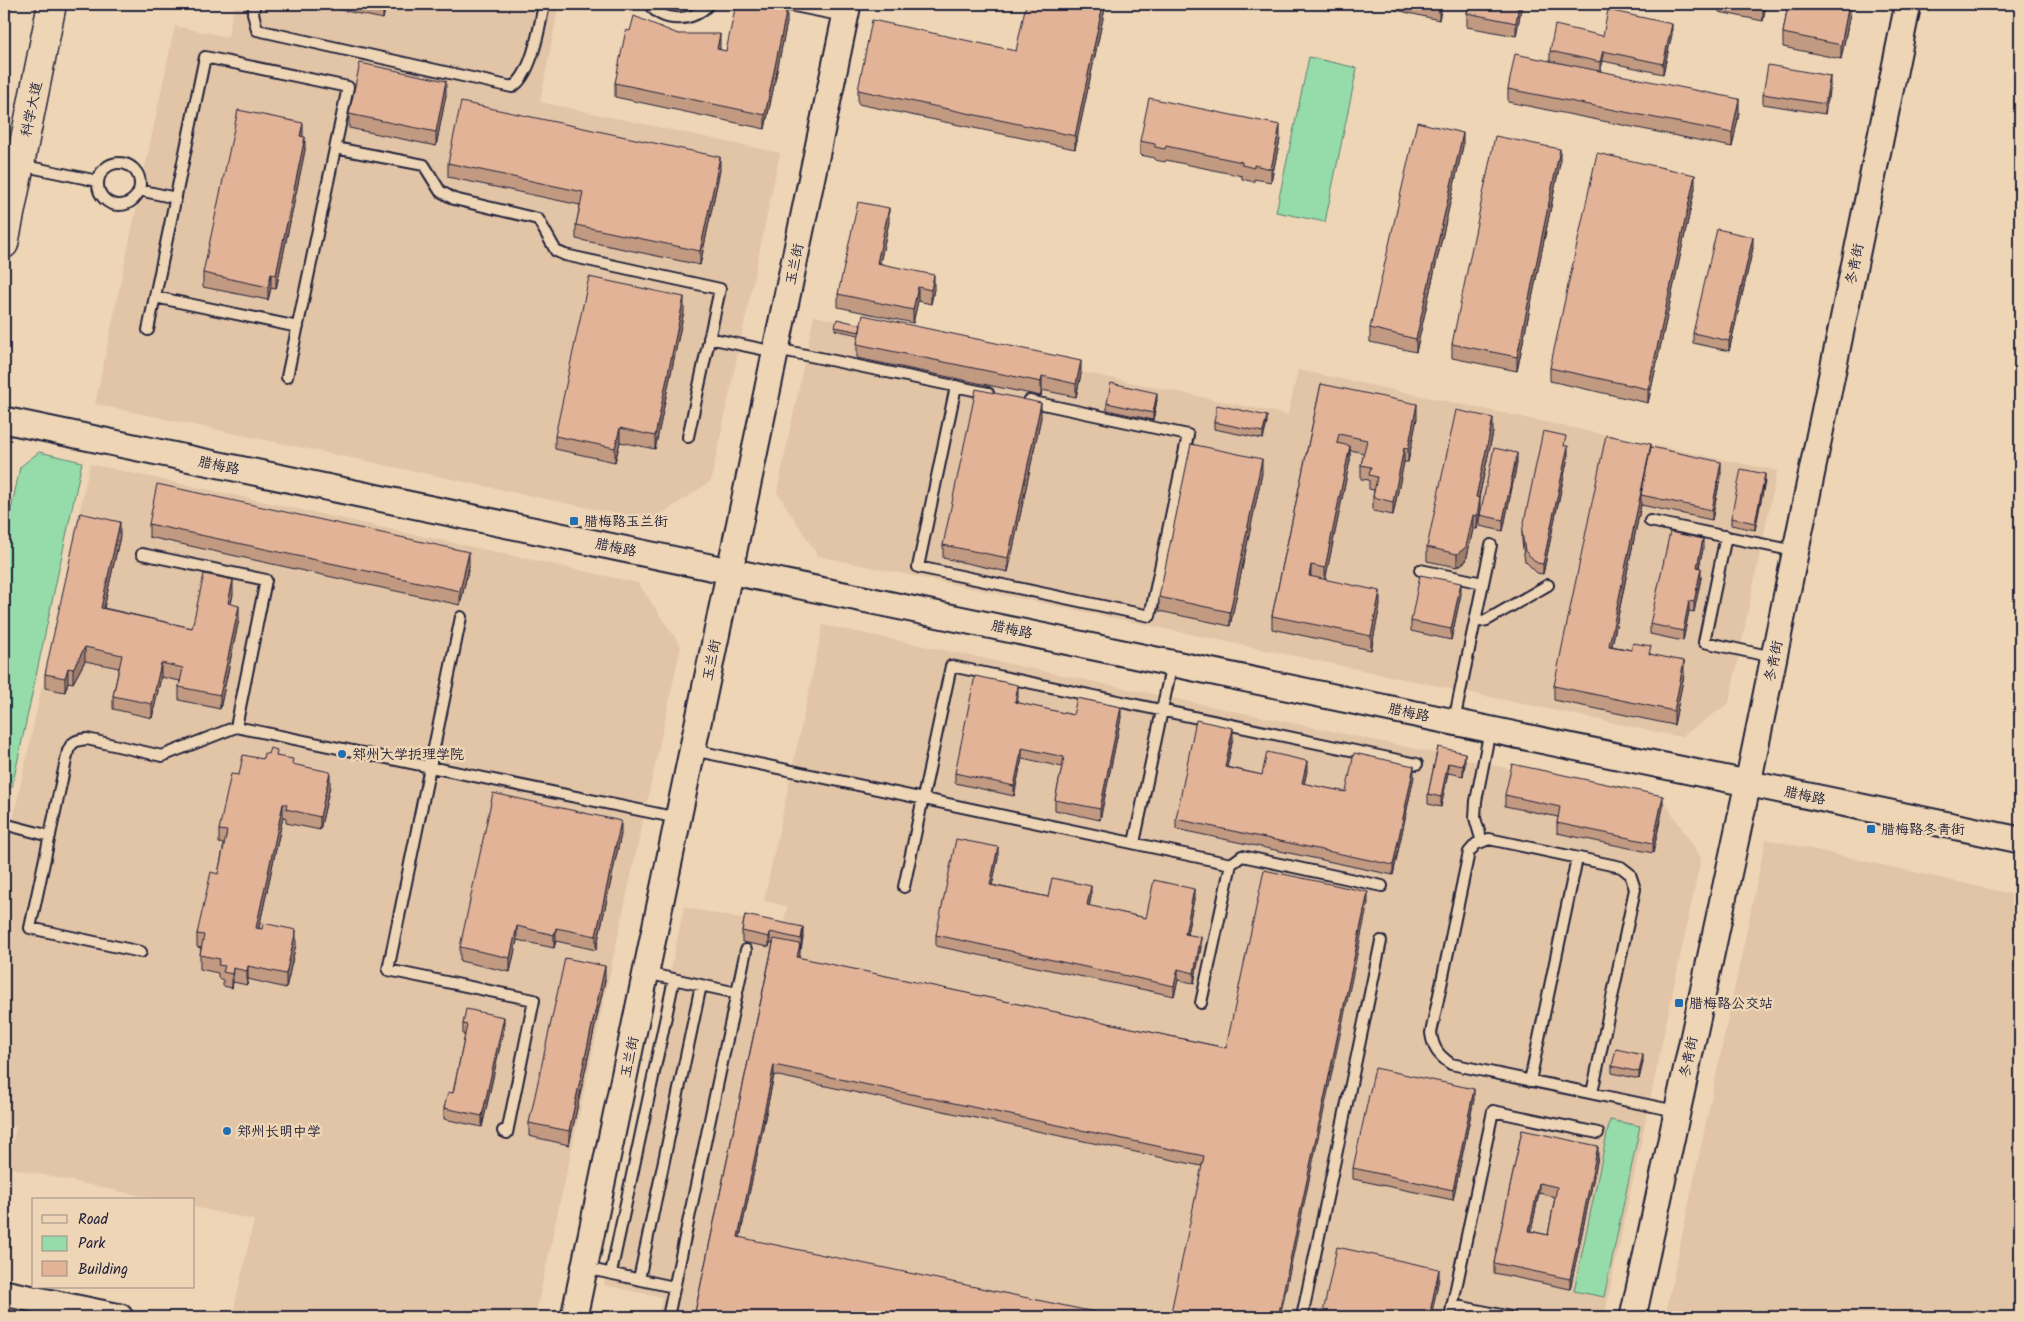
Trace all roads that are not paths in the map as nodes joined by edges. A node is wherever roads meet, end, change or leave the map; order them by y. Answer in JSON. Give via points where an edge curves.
{"nodes":[{"id":1,"x":52,"y":4,"type":"edge"},
{"id":2,"x":255,"y":4,"type":"edge"},
{"id":3,"x":544,"y":4,"type":"edge"},
{"id":4,"x":649,"y":4,"type":"edge"},
{"id":5,"x":709,"y":4,"type":"edge"},
{"id":6,"x":784,"y":4,"type":"edge"},
{"id":7,"x":1908,"y":4,"type":"edge"},
{"id":8,"x":847,"y":10,"type":"edge"},
{"id":9,"x":335,"y":148,"type":"junction"},
{"id":10,"x":19,"y":165,"type":"junction"},
{"id":11,"x":98,"y":181,"type":"junction"},
{"id":12,"x":139,"y":190,"type":"junction"},
{"id":13,"x":176,"y":198,"type":"junction"},
{"id":14,"x":4,"y":244,"type":"edge"},
{"id":15,"x":155,"y":297,"type":"junction"},
{"id":16,"x":298,"y":327,"type":"junction"},
{"id":17,"x":148,"y":330,"type":"dead end"},
{"id":18,"x":709,"y":338,"type":"junction"},
{"id":19,"x":776,"y":350,"type":"junction"},
{"id":20,"x":287,"y":377,"type":"dead end"},
{"id":21,"x":956,"y":386,"type":"junction"},
{"id":22,"x":994,"y":394,"type":"edge"},
{"id":23,"x":1014,"y":398,"type":"edge"},
{"id":24,"x":4,"y":420,"type":"edge"},
{"id":25,"x":688,"y":437,"type":"dead end"},
{"id":26,"x":1650,"y":520,"type":"dead end"},
{"id":27,"x":1726,"y":536,"type":"junction"},
{"id":28,"x":1491,"y":545,"type":"dead end"},
{"id":29,"x":1796,"y":551,"type":"junction"},
{"id":30,"x":142,"y":554,"type":"dead end"},
{"id":31,"x":1420,"y":570,"type":"dead end"},
{"id":32,"x":730,"y":571,"type":"junction"},
{"id":33,"x":1483,"y":583,"type":"junction"},
{"id":34,"x":1548,"y":586,"type":"dead end"},
{"id":35,"x":461,"y":617,"type":"dead end"},
{"id":36,"x":1475,"y":622,"type":"junction"},
{"id":37,"x":1774,"y":657,"type":"junction"},
{"id":38,"x":1172,"y":663,"type":"junction"},
{"id":39,"x":1162,"y":710,"type":"junction"},
{"id":40,"x":1454,"y":721,"type":"junction"},
{"id":41,"x":236,"y":727,"type":"junction"},
{"id":42,"x":1491,"y":729,"type":"junction"},
{"id":43,"x":692,"y":750,"type":"junction"},
{"id":44,"x":1417,"y":764,"type":"dead end"},
{"id":45,"x":430,"y":767,"type":"junction"},
{"id":46,"x":1748,"y":783,"type":"junction"},
{"id":47,"x":923,"y":799,"type":"junction"},
{"id":48,"x":678,"y":818,"type":"junction"},
{"id":49,"x":4,"y":824,"type":"edge"},
{"id":50,"x":50,"y":836,"type":"junction"},
{"id":51,"x":2020,"y":840,"type":"edge"},
{"id":52,"x":1482,"y":842,"type":"junction"},
{"id":53,"x":1134,"y":843,"type":"junction"},
{"id":54,"x":1577,"y":858,"type":"junction"},
{"id":55,"x":1231,"y":864,"type":"junction"},
{"id":56,"x":1382,"y":886,"type":"dead end"},
{"id":57,"x":904,"y":887,"type":"dead end"},
{"id":58,"x":1381,"y":941,"type":"dead end"},
{"id":59,"x":746,"y":950,"type":"dead end"},
{"id":60,"x":141,"y":952,"type":"dead end"},
{"id":61,"x":646,"y":974,"type":"junction"},
{"id":62,"x":674,"y":979,"type":"junction"},
{"id":63,"x":702,"y":985,"type":"junction"},
{"id":64,"x":737,"y":993,"type":"junction"},
{"id":65,"x":1202,"y":1003,"type":"dead end"},
{"id":66,"x":1530,"y":1081,"type":"junction"},
{"id":67,"x":1592,"y":1094,"type":"junction"},
{"id":68,"x":1676,"y":1111,"type":"junction"},
{"id":69,"x":503,"y":1131,"type":"dead end"},
{"id":70,"x":1598,"y":1133,"type":"dead end"},
{"id":71,"x":585,"y":1268,"type":"junction"},
{"id":72,"x":611,"y":1273,"type":"junction"},
{"id":73,"x":639,"y":1279,"type":"junction"},
{"id":74,"x":674,"y":1286,"type":"junction"},
{"id":75,"x":4,"y":1293,"type":"edge"},
{"id":76,"x":1452,"y":1305,"type":"junction"},
{"id":77,"x":120,"y":1317,"type":"edge"},
{"id":78,"x":574,"y":1317,"type":"edge"},
{"id":79,"x":668,"y":1317,"type":"edge"},
{"id":80,"x":1302,"y":1317,"type":"edge"},
{"id":81,"x":1450,"y":1317,"type":"edge"},
{"id":82,"x":1511,"y":1317,"type":"edge"},
{"id":83,"x":1633,"y":1317,"type":"edge"}],
"edges":[{"from":1,"to":10,"type":"main road","name":"科学大道"},
{"from":2,"to":3,"type":"lane","via":[[253,13],[257,30],[512,87],[522,77],[536,43]]},
{"from":4,"to":5,"type":"lane","via":[[659,13],[678,19],[697,14]]},
{"from":6,"to":8,"type":"lane"},
{"from":7,"to":29,"type":"street","name":"冬青街"},
{"from":8,"to":19,"type":"street","name":"玉兰街"},
{"from":9,"to":13,"type":"lane","via":[[348,88],[205,57]]},
{"from":9,"to":16,"type":"lane"},
{"from":9,"to":18,"type":"lane","via":[[424,165],[440,191],[454,199],[538,219],[556,251],[565,255],[720,289]]},
{"from":10,"to":11,"type":"lane"},
{"from":10,"to":14,"type":"main road","name":"科学大道"},
{"from":11,"to":12,"type":"lane","via":[[102,197],[114,205],[127,204]]},
{"from":11,"to":12,"type":"lane","via":[[109,165],[125,164],[137,174]]},
{"from":12,"to":13,"type":"lane"},
{"from":13,"to":15,"type":"lane"},
{"from":15,"to":16,"type":"lane"},
{"from":15,"to":17,"type":"lane"},
{"from":16,"to":20,"type":"lane"},
{"from":18,"to":19,"type":"lane"},
{"from":18,"to":25,"type":"lane"},
{"from":19,"to":21,"type":"lane"},
{"from":19,"to":32,"type":"street","name":"玉兰街"},
{"from":21,"to":22,"type":"lane"},
{"from":21,"to":23,"type":"lane","via":[[918,567],[1150,616],[1188,435]]},
{"from":24,"to":32,"type":"street","name":"腊梅路"},
{"from":26,"to":27,"type":"lane"},
{"from":27,"to":29,"type":"lane"},
{"from":27,"to":37,"type":"lane","via":[[1704,642]]},
{"from":28,"to":33,"type":"lane"},
{"from":29,"to":37,"type":"street","name":"冬青街"},
{"from":30,"to":41,"type":"lane","via":[[266,580]]},
{"from":31,"to":33,"type":"lane"},
{"from":32,"to":38,"type":"street","name":"腊梅路"},
{"from":32,"to":43,"type":"street","name":"玉兰街"},
{"from":33,"to":36,"type":"lane"},
{"from":34,"to":36,"type":"lane","via":[[1487,620]]},
{"from":35,"to":45,"type":"lane"},
{"from":36,"to":40,"type":"lane"},
{"from":37,"to":46,"type":"street","name":"冬青街"},
{"from":38,"to":39,"type":"lane"},
{"from":38,"to":40,"type":"street","name":"腊梅路"},
{"from":39,"to":44,"type":"lane"},
{"from":39,"to":47,"type":"lane","via":[[951,666]]},
{"from":39,"to":53,"type":"lane"},
{"from":40,"to":42,"type":"street","name":"腊梅路"},
{"from":41,"to":45,"type":"lane"},
{"from":41,"to":50,"type":"lane","via":[[162,756],[86,740],[74,742],[68,751]]},
{"from":42,"to":46,"type":"street","name":"腊梅路"},
{"from":42,"to":52,"type":"lane","via":[[1476,801],[1475,818]]},
{"from":43,"to":47,"type":"lane"},
{"from":43,"to":48,"type":"street","name":"玉兰街"},
{"from":45,"to":48,"type":"lane"},
{"from":45,"to":69,"type":"lane","via":[[388,970],[534,1000],[507,1132]]},
{"from":46,"to":51,"type":"street","name":"腊梅路"},
{"from":46,"to":68,"type":"street","name":"冬青街"},
{"from":47,"to":53,"type":"lane"},
{"from":47,"to":57,"type":"lane"},
{"from":48,"to":61,"type":"street","name":"玉兰街"},
{"from":49,"to":50,"type":"lane"},
{"from":50,"to":60,"type":"lane","via":[[30,928]]},
{"from":52,"to":54,"type":"lane","via":[[1489,839]]},
{"from":52,"to":66,"type":"lane","via":[[1469,852],[1431,1033],[1433,1046],[1451,1064]]},
{"from":53,"to":55,"type":"lane"},
{"from":54,"to":66,"type":"lane"},
{"from":54,"to":67,"type":"lane","via":[[1621,867],[1630,874],[1635,889]]},
{"from":55,"to":56,"type":"lane","via":[[1242,856]]},
{"from":55,"to":65,"type":"lane"},
{"from":58,"to":80,"type":"lane"},
{"from":59,"to":64,"type":"lane"},
{"from":61,"to":62,"type":"lane"},
{"from":61,"to":71,"type":"street","name":"玉兰街"},
{"from":62,"to":63,"type":"lane"},
{"from":62,"to":72,"type":"lane"},
{"from":63,"to":64,"type":"lane"},
{"from":63,"to":73,"type":"lane"},
{"from":64,"to":74,"type":"lane"},
{"from":66,"to":67,"type":"lane"},
{"from":67,"to":68,"type":"lane"},
{"from":68,"to":83,"type":"street","name":"冬青街"},
{"from":70,"to":76,"type":"lane","via":[[1494,1111]]},
{"from":71,"to":72,"type":"lane"},
{"from":71,"to":78,"type":"street","name":"玉兰街"},
{"from":72,"to":73,"type":"lane"},
{"from":73,"to":74,"type":"lane"},
{"from":74,"to":79,"type":"lane"},
{"from":75,"to":77,"type":"street"},
{"from":76,"to":81,"type":"lane"},
{"from":76,"to":82,"type":"lane"}]}
